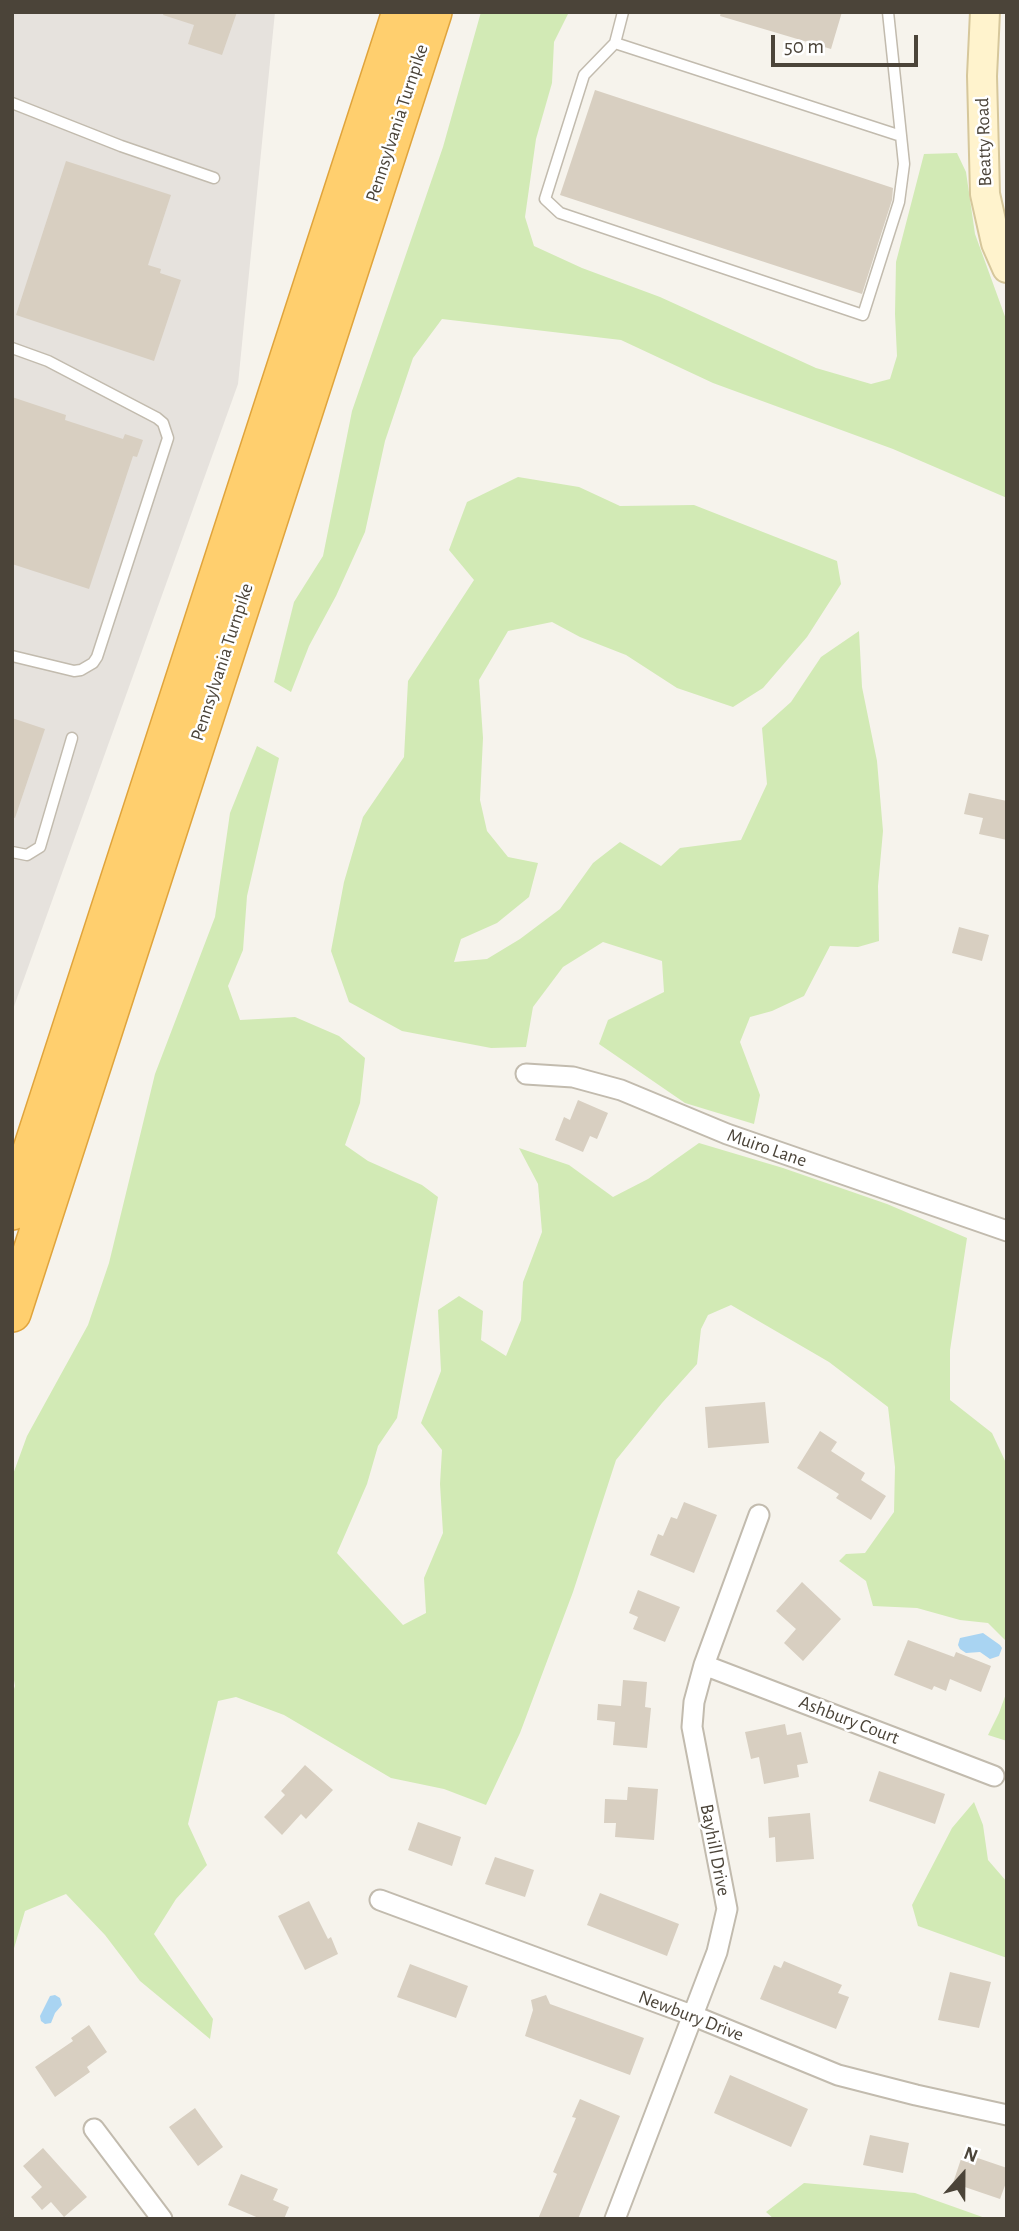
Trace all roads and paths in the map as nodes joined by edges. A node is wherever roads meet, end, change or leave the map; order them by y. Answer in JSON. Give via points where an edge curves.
{"nodes":[{"id":1,"x":401,"y":12,"type":"edge"},
{"id":2,"x":433,"y":12,"type":"edge"},
{"id":3,"x":624,"y":12,"type":"edge"},
{"id":4,"x":888,"y":12,"type":"edge"},
{"id":5,"x":985,"y":12,"type":"edge"},
{"id":6,"x":615,"y":43,"type":"junction"},
{"id":7,"x":12,"y":103,"type":"edge"},
{"id":8,"x":901,"y":136,"type":"junction"},
{"id":9,"x":214,"y":178,"type":"dead end"},
{"id":10,"x":1007,"y":268,"type":"edge"},
{"id":11,"x":12,"y":348,"type":"edge"},
{"id":12,"x":12,"y":656,"type":"edge"},
{"id":13,"x":72,"y":738,"type":"dead end"},
{"id":14,"x":12,"y":852,"type":"edge"},
{"id":15,"x":526,"y":1074,"type":"dead end"},
{"id":16,"x":12,"y":1211,"type":"edge"},
{"id":17,"x":1007,"y":1231,"type":"edge"},
{"id":18,"x":12,"y":1312,"type":"edge"},
{"id":19,"x":759,"y":1516,"type":"dead end"},
{"id":20,"x":704,"y":1665,"type":"junction"},
{"id":21,"x":995,"y":1776,"type":"dead end"},
{"id":22,"x":380,"y":1900,"type":"dead end"},
{"id":23,"x":694,"y":2016,"type":"junction"},
{"id":24,"x":1007,"y":2115,"type":"edge"},
{"id":25,"x":94,"y":2129,"type":"dead end"},
{"id":26,"x":162,"y":2219,"type":"edge"},
{"id":27,"x":615,"y":2219,"type":"edge"}],
"edges":[{"from":1,"to":16,"type":"highway","name":"Pennsylvania Turnpike"},
{"from":2,"to":18,"type":"highway","name":"Pennsylvania Turnpike"},
{"from":3,"to":6,"type":"lane"},
{"from":4,"to":8,"type":"lane"},
{"from":5,"to":10,"type":"street","name":"Beatty Road","via":[[985,194]]},
{"from":6,"to":8,"type":"lane"},
{"from":6,"to":8,"type":"lane","via":[[584,75],[545,199],[560,214],[863,315],[898,202],[904,164]]},
{"from":7,"to":9,"type":"lane"},
{"from":11,"to":12,"type":"lane","via":[[48,361],[157,418],[168,438],[93,663],[74,671]]},
{"from":13,"to":14,"type":"lane","via":[[40,847],[27,855]]},
{"from":15,"to":17,"type":"street","name":"Muiro Lane","via":[[573,1077],[621,1090],[727,1134]]},
{"from":19,"to":20,"type":"street","name":"Bayhill Drive"},
{"from":20,"to":21,"type":"street","name":"Ashbury Court"},
{"from":20,"to":23,"type":"street","name":"Bayhill Drive","via":[[692,1727],[727,1909]]},
{"from":22,"to":23,"type":"street","name":"Newbury Drive"},
{"from":23,"to":24,"type":"street","name":"Newbury Drive","via":[[838,2075]]},
{"from":23,"to":27,"type":"street","name":"Bayhill Drive"},
{"from":25,"to":26,"type":"street"}]}
